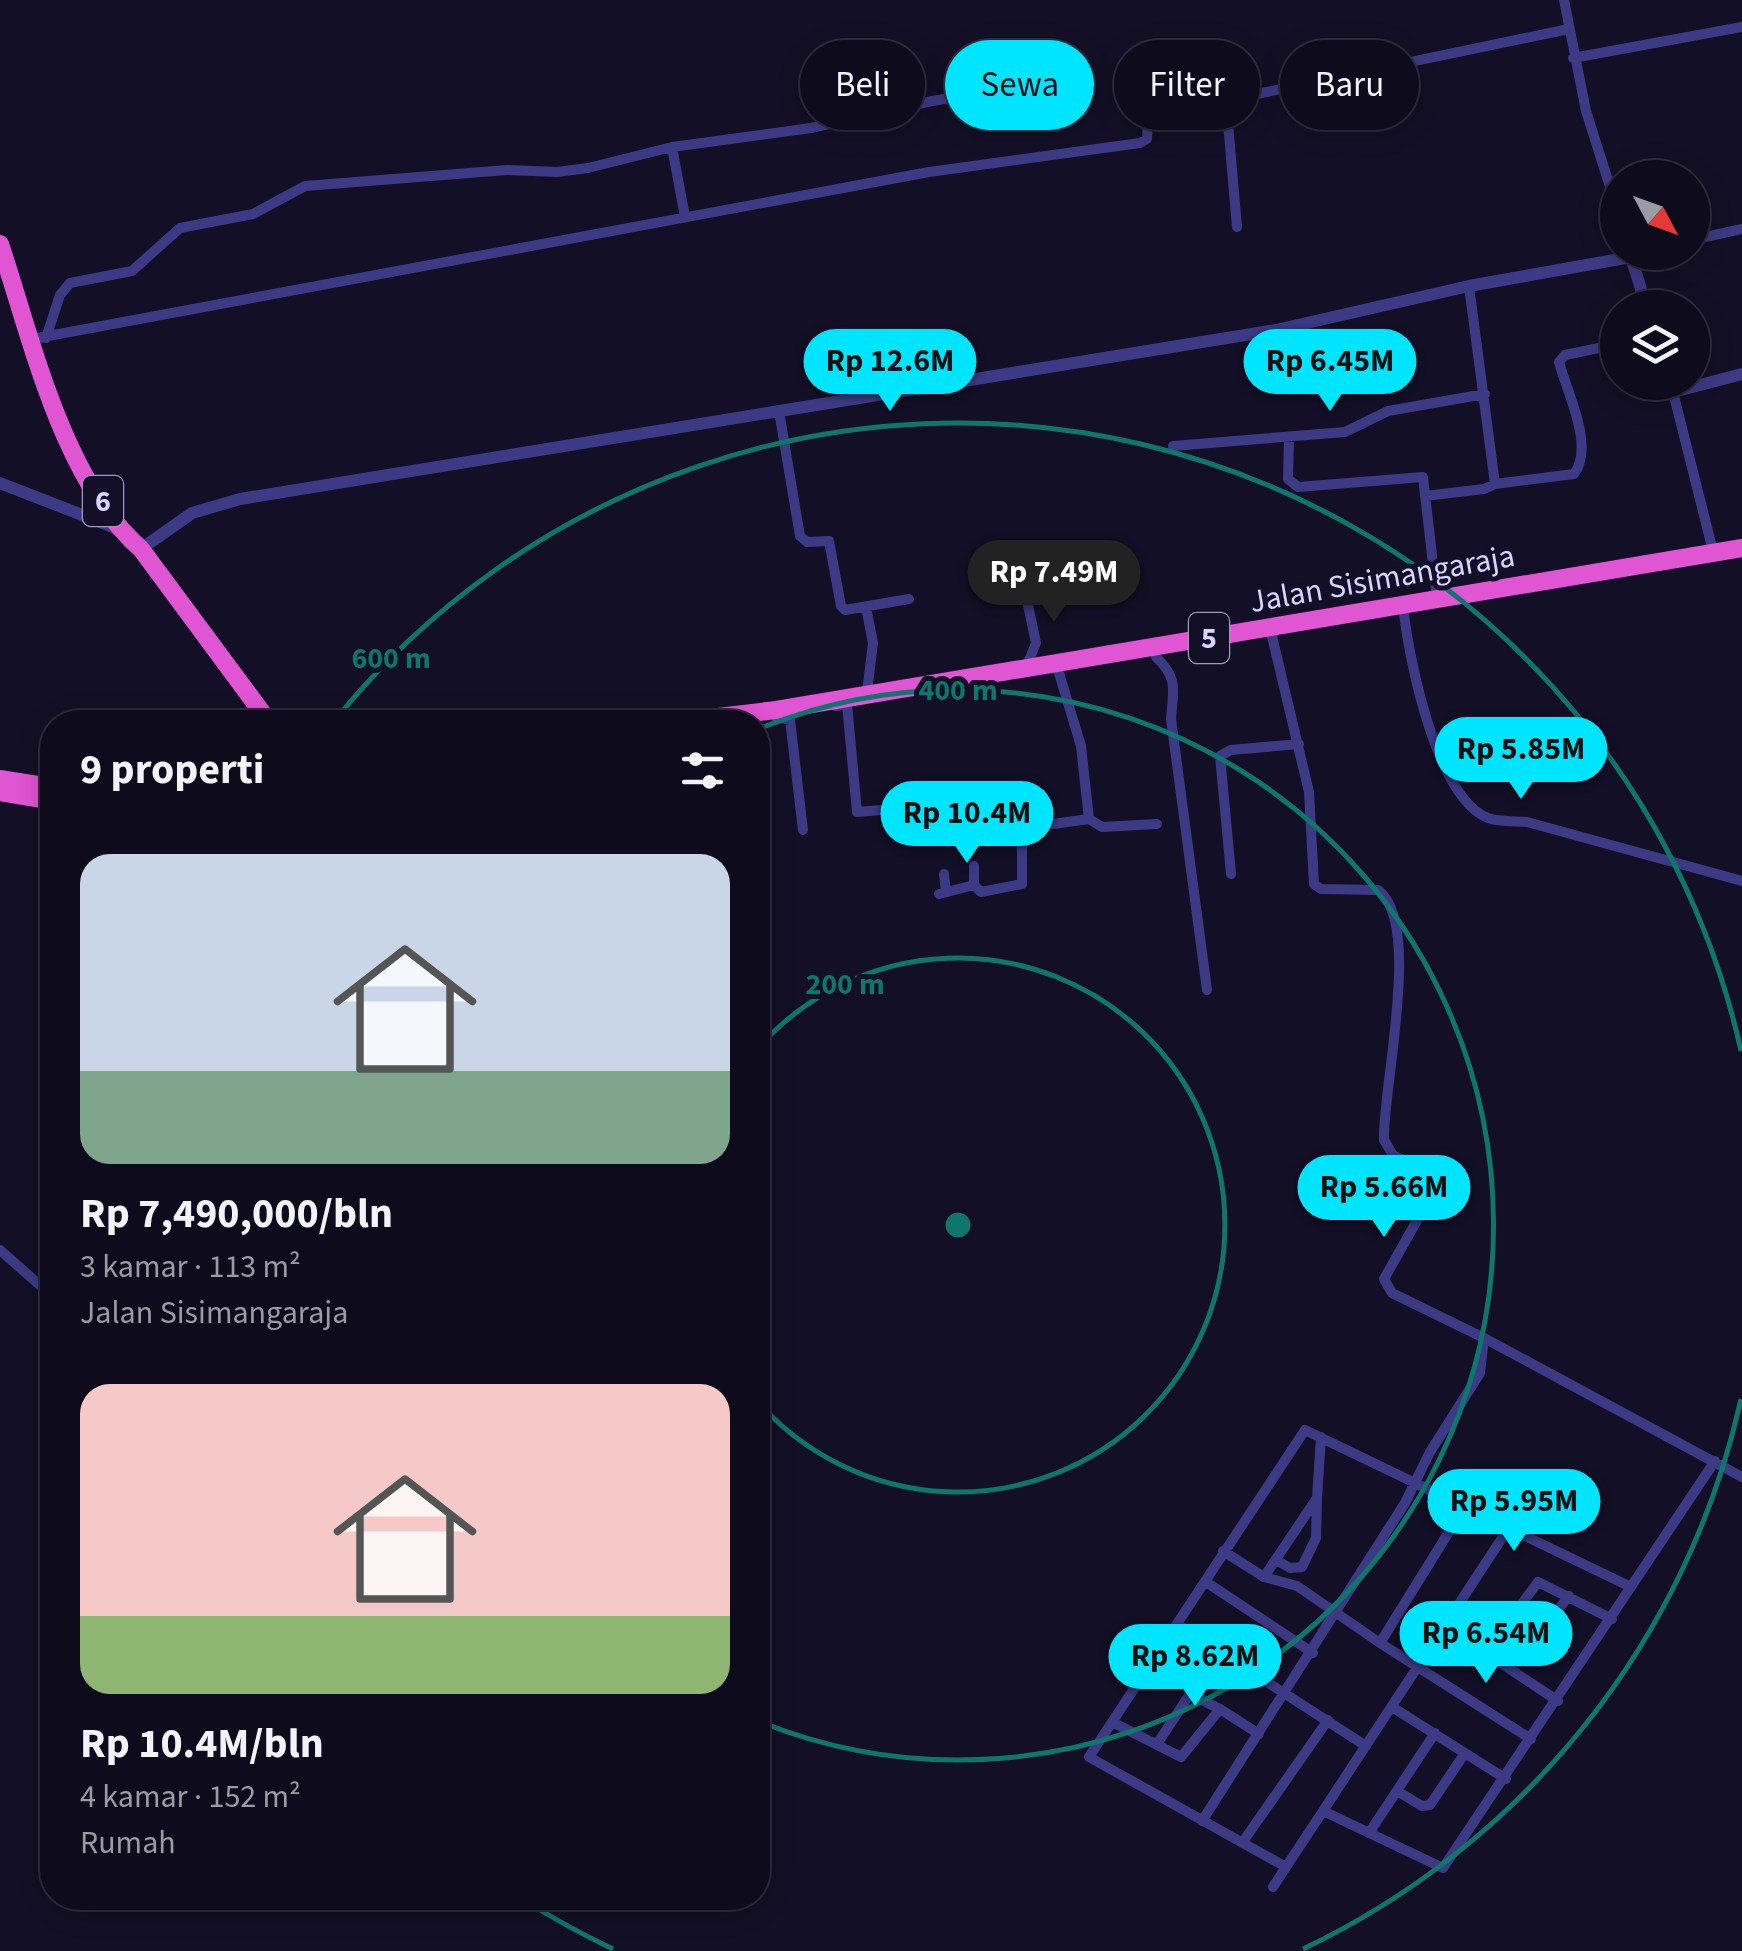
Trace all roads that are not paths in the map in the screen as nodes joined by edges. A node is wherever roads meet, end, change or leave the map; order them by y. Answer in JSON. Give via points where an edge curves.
{"nodes":[{"id":1,"x":1564,"y":0,"type":"edge"},
{"id":2,"x":1742,"y":27,"type":"edge"},
{"id":3,"x":1569,"y":29,"type":"junction"},
{"id":4,"x":1574,"y":58,"type":"junction"},
{"id":5,"x":1260,"y":93,"type":"edge"},
{"id":6,"x":945,"y":102,"type":"edge"},
{"id":7,"x":1150,"y":130,"type":"edge"},
{"id":8,"x":1229,"y":130,"type":"edge"},
{"id":9,"x":672,"y":147,"type":"junction"},
{"id":10,"x":1603,"y":160,"type":"edge"},
{"id":11,"x":685,"y":217,"type":"junction"},
{"id":12,"x":1237,"y":227,"type":"dead end"},
{"id":13,"x":1742,"y":229,"type":"edge"},
{"id":14,"x":1710,"y":236,"type":"edge"},
{"id":15,"x":0,"y":244,"type":"edge"},
{"id":16,"x":1600,"y":260,"type":"edge"},
{"id":17,"x":1469,"y":286,"type":"junction"},
{"id":18,"x":39,"y":339,"type":"junction"},
{"id":19,"x":1600,"y":349,"type":"edge"},
{"id":20,"x":1742,"y":374,"type":"edge"},
{"id":21,"x":1710,"y":380,"type":"edge"},
{"id":22,"x":1485,"y":394,"type":"junction"},
{"id":23,"x":1675,"y":400,"type":"edge"},
{"id":24,"x":778,"y":411,"type":"junction"},
{"id":25,"x":1289,"y":439,"type":"junction"},
{"id":26,"x":1174,"y":446,"type":"dead end"},
{"id":27,"x":0,"y":483,"type":"edge"},
{"id":28,"x":1495,"y":484,"type":"junction"},
{"id":29,"x":1425,"y":496,"type":"junction"},
{"id":30,"x":118,"y":529,"type":"junction"},
{"id":31,"x":141,"y":548,"type":"junction"},
{"id":32,"x":1742,"y":548,"type":"edge"},
{"id":33,"x":1742,"y":556,"type":"edge"},
{"id":34,"x":1714,"y":557,"type":"junction"},
{"id":35,"x":1023,"y":581,"type":"dead end"},
{"id":36,"x":1436,"y":599,"type":"junction"},
{"id":37,"x":910,"y":600,"type":"dead end"},
{"id":38,"x":866,"y":607,"type":"junction"},
{"id":39,"x":1395,"y":613,"type":"junction"},
{"id":40,"x":1271,"y":632,"type":"junction"},
{"id":41,"x":1156,"y":652,"type":"junction"},
{"id":42,"x":1026,"y":668,"type":"junction"},
{"id":43,"x":1056,"y":668,"type":"junction"},
{"id":44,"x":868,"y":692,"type":"junction"},
{"id":45,"x":833,"y":703,"type":"junction"},
{"id":46,"x":261,"y":710,"type":"edge"},
{"id":47,"x":770,"y":714,"type":"edge"},
{"id":48,"x":776,"y":714,"type":"junction"},
{"id":49,"x":770,"y":715,"type":"edge"},
{"id":50,"x":1299,"y":744,"type":"junction"},
{"id":51,"x":0,"y":779,"type":"edge"},
{"id":52,"x":40,"y":786,"type":"edge"},
{"id":53,"x":0,"y":792,"type":"edge"},
{"id":54,"x":40,"y":799,"type":"edge"},
{"id":55,"x":1022,"y":816,"type":"junction"},
{"id":56,"x":1089,"y":819,"type":"junction"},
{"id":57,"x":1158,"y":824,"type":"dead end"},
{"id":58,"x":804,"y":830,"type":"dead end"},
{"id":59,"x":974,"y":866,"type":"dead end"},
{"id":60,"x":944,"y":874,"type":"dead end"},
{"id":61,"x":1230,"y":874,"type":"dead end"},
{"id":62,"x":1742,"y":881,"type":"edge"},
{"id":63,"x":974,"y":885,"type":"junction"},
{"id":64,"x":1207,"y":990,"type":"dead end"},
{"id":65,"x":0,"y":1250,"type":"edge"},
{"id":66,"x":40,"y":1285,"type":"edge"},
{"id":67,"x":1484,"y":1338,"type":"junction"},
{"id":68,"x":1321,"y":1438,"type":"junction"},
{"id":69,"x":1715,"y":1461,"type":"junction"},
{"id":70,"x":1742,"y":1477,"type":"edge"},
{"id":71,"x":1414,"y":1484,"type":"junction"},
{"id":72,"x":1317,"y":1498,"type":"junction"},
{"id":73,"x":1465,"y":1506,"type":"junction"},
{"id":74,"x":1508,"y":1529,"type":"junction"},
{"id":75,"x":1223,"y":1552,"type":"junction"},
{"id":76,"x":1276,"y":1560,"type":"junction"},
{"id":77,"x":1264,"y":1576,"type":"junction"},
{"id":78,"x":1206,"y":1582,"type":"junction"},
{"id":79,"x":1630,"y":1588,"type":"junction"},
{"id":80,"x":1569,"y":1596,"type":"junction"},
{"id":81,"x":1336,"y":1615,"type":"junction"},
{"id":82,"x":1511,"y":1615,"type":"junction"},
{"id":83,"x":1612,"y":1619,"type":"junction"},
{"id":84,"x":1177,"y":1624,"type":"junction"},
{"id":85,"x":1445,"y":1626,"type":"junction"},
{"id":86,"x":1380,"y":1643,"type":"junction"},
{"id":87,"x":1312,"y":1653,"type":"junction"},
{"id":88,"x":1485,"y":1653,"type":"junction"},
{"id":89,"x":1418,"y":1667,"type":"junction"},
{"id":90,"x":1286,"y":1693,"type":"junction"},
{"id":91,"x":1558,"y":1701,"type":"junction"},
{"id":92,"x":1392,"y":1707,"type":"junction"},
{"id":93,"x":1220,"y":1709,"type":"junction"},
{"id":94,"x":1328,"y":1720,"type":"junction"},
{"id":95,"x":1114,"y":1723,"type":"junction"},
{"id":96,"x":1259,"y":1734,"type":"junction"},
{"id":97,"x":1435,"y":1734,"type":"junction"},
{"id":98,"x":1532,"y":1739,"type":"junction"},
{"id":99,"x":1157,"y":1744,"type":"junction"},
{"id":100,"x":1366,"y":1746,"type":"junction"},
{"id":101,"x":1465,"y":1753,"type":"junction"},
{"id":102,"x":1506,"y":1779,"type":"junction"},
{"id":103,"x":1396,"y":1792,"type":"junction"},
{"id":104,"x":1323,"y":1810,"type":"junction"},
{"id":105,"x":1202,"y":1821,"type":"junction"},
{"id":106,"x":1369,"y":1833,"type":"junction"},
{"id":107,"x":1242,"y":1843,"type":"junction"},
{"id":108,"x":1286,"y":1866,"type":"junction"},
{"id":109,"x":1273,"y":1887,"type":"dead end"}],
"edges":[{"from":1,"to":3,"type":"street"},
{"from":2,"to":4,"type":"street"},
{"from":3,"to":4,"type":"street"},
{"from":3,"to":5,"type":"street"},
{"from":4,"to":10,"type":"street"},
{"from":6,"to":9,"type":"street"},
{"from":7,"to":11,"type":"street","via":[[1140,144],[1022,156]]},
{"from":8,"to":12,"type":"street"},
{"from":9,"to":11,"type":"street"},
{"from":9,"to":18,"type":"street","via":[[558,172],[304,186],[253,214],[180,228],[132,271],[70,283]]},
{"from":11,"to":18,"type":"street"},
{"from":13,"to":14,"type":"street"},
{"from":15,"to":18,"type":"highway","number":"6"},
{"from":16,"to":17,"type":"street"},
{"from":17,"to":22,"type":"street"},
{"from":17,"to":24,"type":"street","via":[[1276,330]]},
{"from":18,"to":30,"type":"highway","number":"6","via":[[56,415]]},
{"from":19,"to":28,"type":"street","via":[[1560,359],[1582,446],[1574,474]]},
{"from":20,"to":21,"type":"street"},
{"from":22,"to":25,"type":"street","via":[[1388,411],[1345,432]]},
{"from":22,"to":28,"type":"street"},
{"from":23,"to":34,"type":"street"},
{"from":24,"to":31,"type":"street","via":[[240,499],[192,514]]},
{"from":24,"to":38,"type":"street","via":[[800,536],[831,545],[843,608]]},
{"from":25,"to":26,"type":"street"},
{"from":25,"to":29,"type":"street","via":[[1288,479],[1298,488],[1420,475]]},
{"from":27,"to":30,"type":"street"},
{"from":28,"to":29,"type":"street"},
{"from":29,"to":36,"type":"street"},
{"from":30,"to":31,"type":"highway","number":"6"},
{"from":31,"to":46,"type":"highway","number":"6"},
{"from":32,"to":34,"type":"highway","name":"Jalan Sisimangaraja","number":"5"},
{"from":33,"to":34,"type":"highway","name":"Jalan Sisimangaraja","number":"5"},
{"from":34,"to":36,"type":"highway","name":"Jalan Sisimangaraja","number":"5"},
{"from":34,"to":39,"type":"highway","name":"Jalan Sisimangaraja","number":"5"},
{"from":35,"to":42,"type":"street","via":[[1036,644]]},
{"from":36,"to":39,"type":"highway","name":"Jalan Sisimangaraja","number":"5"},
{"from":37,"to":38,"type":"street"},
{"from":38,"to":44,"type":"street","via":[[873,643]]},
{"from":39,"to":40,"type":"highway","name":"Jalan Sisimangaraja","number":"5"},
{"from":39,"to":62,"type":"street","via":[[1430,738],[1476,811]]},
{"from":40,"to":41,"type":"highway","name":"Jalan Sisimangaraja","number":"5"},
{"from":40,"to":50,"type":"street"},
{"from":41,"to":43,"type":"highway","name":"Jalan Sisimangaraja","number":"5"},
{"from":41,"to":64,"type":"street","via":[[1175,686],[1171,719]]},
{"from":42,"to":43,"type":"highway","name":"Jalan Sisimangaraja","number":"5"},
{"from":42,"to":44,"type":"highway","name":"Jalan Sisimangaraja","number":"5"},
{"from":43,"to":45,"type":"highway","name":"Jalan Sisimangaraja","number":"5"},
{"from":43,"to":56,"type":"street","via":[[1081,746]]},
{"from":44,"to":45,"type":"highway","name":"Jalan Sisimangaraja","number":"5"},
{"from":45,"to":48,"type":"highway","name":"Jalan Sisimangaraja","number":"5"},
{"from":45,"to":55,"type":"street","via":[[847,704],[857,812],[993,802]]},
{"from":47,"to":48,"type":"highway","name":"Jalan Sisimangaraja","number":"5"},
{"from":48,"to":49,"type":"highway","name":"Jalan Sisimangaraja","number":"5"},
{"from":48,"to":58,"type":"street","via":[[790,720]]},
{"from":50,"to":61,"type":"street","via":[[1220,756]]},
{"from":50,"to":67,"type":"street","via":[[1314,884],[1369,886],[1388,902],[1400,994],[1384,1140],[1393,1155],[1434,1175],[1436,1185],[1384,1279],[1392,1293]]},
{"from":51,"to":52,"type":"highway"},
{"from":53,"to":54,"type":"highway"},
{"from":55,"to":56,"type":"street","via":[[1053,824]]},
{"from":55,"to":63,"type":"street","via":[[1023,882],[981,892]]},
{"from":56,"to":57,"type":"street","via":[[1102,827]]},
{"from":59,"to":63,"type":"street"},
{"from":60,"to":63,"type":"street","via":[[942,893]]},
{"from":65,"to":66,"type":"street"},
{"from":67,"to":69,"type":"street"},
{"from":67,"to":71,"type":"street","via":[[1480,1373]]},
{"from":68,"to":71,"type":"street"},
{"from":68,"to":72,"type":"street"},
{"from":68,"to":75,"type":"street","via":[[1305,1430]]},
{"from":69,"to":70,"type":"street"},
{"from":69,"to":79,"type":"street"},
{"from":71,"to":73,"type":"street"},
{"from":71,"to":81,"type":"street"},
{"from":72,"to":76,"type":"street"},
{"from":72,"to":76,"type":"street","via":[[1316,1538],[1302,1567]]},
{"from":73,"to":74,"type":"street"},
{"from":73,"to":86,"type":"street"},
{"from":74,"to":79,"type":"street"},
{"from":74,"to":85,"type":"street"},
{"from":75,"to":77,"type":"street"},
{"from":75,"to":78,"type":"street"},
{"from":76,"to":77,"type":"street"},
{"from":77,"to":81,"type":"street","via":[[1297,1586]]},
{"from":78,"to":84,"type":"street"},
{"from":78,"to":87,"type":"street"},
{"from":79,"to":83,"type":"street"},
{"from":80,"to":82,"type":"street","via":[[1538,1582]]},
{"from":80,"to":82,"type":"street","via":[[1541,1631]]},
{"from":80,"to":83,"type":"street"},
{"from":81,"to":86,"type":"street"},
{"from":81,"to":87,"type":"street"},
{"from":82,"to":88,"type":"street"},
{"from":83,"to":91,"type":"street"},
{"from":84,"to":90,"type":"street"},
{"from":84,"to":95,"type":"street"},
{"from":85,"to":88,"type":"street"},
{"from":85,"to":89,"type":"street"},
{"from":86,"to":89,"type":"street"},
{"from":87,"to":90,"type":"street"},
{"from":88,"to":91,"type":"street"},
{"from":89,"to":92,"type":"street"},
{"from":89,"to":98,"type":"street"},
{"from":90,"to":94,"type":"street"},
{"from":90,"to":96,"type":"street"},
{"from":91,"to":98,"type":"street"},
{"from":92,"to":97,"type":"street"},
{"from":92,"to":100,"type":"street"},
{"from":93,"to":96,"type":"street"},
{"from":93,"to":99,"type":"street","via":[[1186,1756]]},
{"from":93,"to":99,"type":"street","via":[[1190,1694]]},
{"from":94,"to":100,"type":"street"},
{"from":94,"to":107,"type":"street"},
{"from":95,"to":99,"type":"street"},
{"from":95,"to":105,"type":"street","via":[[1091,1760]]},
{"from":96,"to":105,"type":"street"},
{"from":97,"to":101,"type":"street"},
{"from":97,"to":103,"type":"street"},
{"from":98,"to":102,"type":"street"},
{"from":100,"to":104,"type":"street"},
{"from":101,"to":102,"type":"street"},
{"from":101,"to":103,"type":"street","via":[[1430,1806]]},
{"from":102,"to":106,"type":"street","via":[[1444,1868]]},
{"from":103,"to":106,"type":"street"},
{"from":104,"to":106,"type":"street"},
{"from":104,"to":108,"type":"street"},
{"from":105,"to":107,"type":"street"},
{"from":107,"to":108,"type":"street"},
{"from":108,"to":109,"type":"street"}]}
